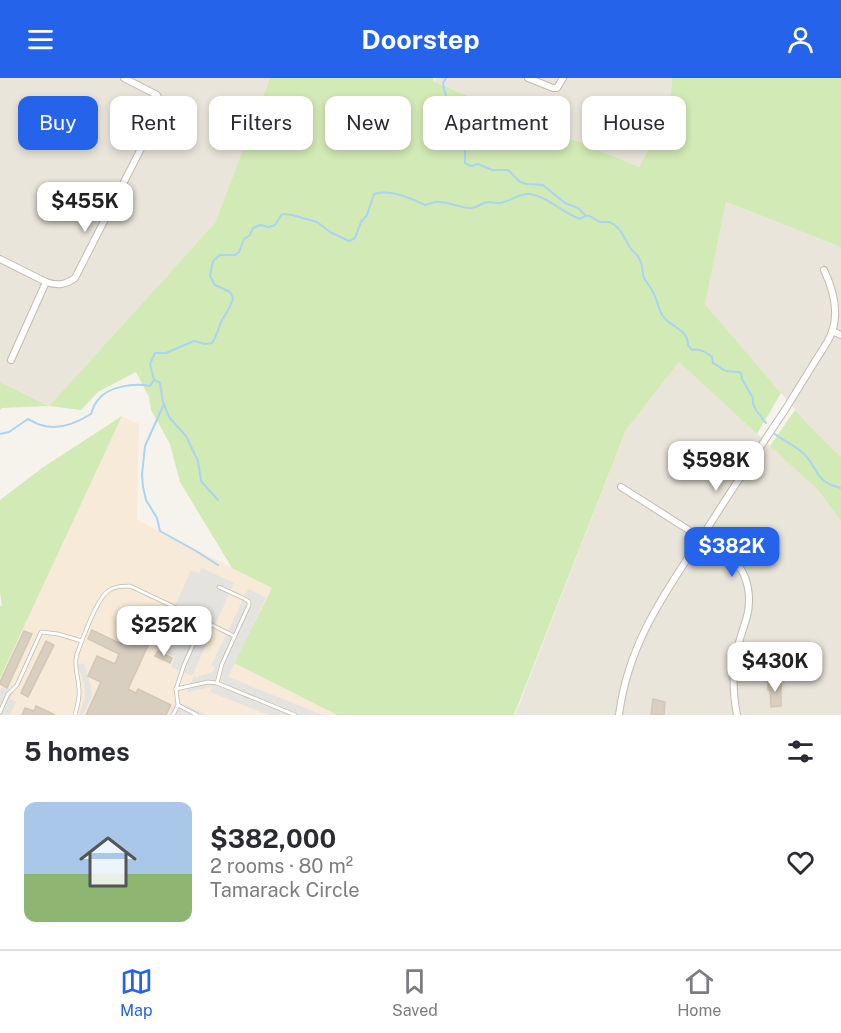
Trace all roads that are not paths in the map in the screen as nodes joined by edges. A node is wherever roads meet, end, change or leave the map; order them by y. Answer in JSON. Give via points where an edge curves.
{"nodes":[{"id":1,"x":124,"y":78,"type":"edge"},
{"id":2,"x":528,"y":78,"type":"edge"},
{"id":3,"x":563,"y":78,"type":"edge"},
{"id":4,"x":0,"y":259,"type":"edge"},
{"id":5,"x":824,"y":270,"type":"dead end"},
{"id":6,"x":46,"y":282,"type":"junction"},
{"id":7,"x":832,"y":331,"type":"junction"},
{"id":8,"x":841,"y":335,"type":"edge"},
{"id":9,"x":11,"y":360,"type":"dead end"},
{"id":10,"x":621,"y":487,"type":"dead end"},
{"id":11,"x":701,"y":538,"type":"junction"},
{"id":12,"x":219,"y":587,"type":"dead end"},
{"id":13,"x":204,"y":621,"type":"junction"},
{"id":14,"x":235,"y":636,"type":"junction"},
{"id":15,"x":82,"y":641,"type":"junction"},
{"id":16,"x":217,"y":683,"type":"junction"},
{"id":17,"x":176,"y":689,"type":"junction"},
{"id":18,"x":178,"y":705,"type":"junction"},
{"id":19,"x":0,"y":712,"type":"edge"},
{"id":20,"x":75,"y":715,"type":"edge"},
{"id":21,"x":173,"y":715,"type":"edge"},
{"id":22,"x":197,"y":715,"type":"edge"},
{"id":23,"x":296,"y":715,"type":"edge"},
{"id":24,"x":619,"y":715,"type":"edge"},
{"id":25,"x":737,"y":715,"type":"edge"}],
"edges":[{"from":1,"to":6,"type":"street","via":[[157,95],[159,107],[153,125],[80,271],[68,283]]},
{"from":2,"to":3,"type":"street","via":[[557,88]]},
{"from":4,"to":6,"type":"street"},
{"from":5,"to":7,"type":"street","via":[[834,301]]},
{"from":6,"to":9,"type":"street"},
{"from":7,"to":8,"type":"street"},
{"from":7,"to":11,"type":"street"},
{"from":10,"to":11,"type":"street"},
{"from":11,"to":24,"type":"street","via":[[638,643]]},
{"from":11,"to":25,"type":"street","via":[[740,568],[748,589],[748,611],[735,664]]},
{"from":12,"to":14,"type":"lane","via":[[249,602]]},
{"from":13,"to":14,"type":"lane"},
{"from":13,"to":15,"type":"lane","via":[[130,586],[116,587],[103,596]]},
{"from":13,"to":17,"type":"lane"},
{"from":14,"to":16,"type":"lane"},
{"from":15,"to":19,"type":"lane","via":[[41,632]]},
{"from":15,"to":20,"type":"lane","via":[[75,662],[79,690]]},
{"from":16,"to":17,"type":"lane"},
{"from":16,"to":23,"type":"lane"},
{"from":17,"to":18,"type":"lane"},
{"from":18,"to":21,"type":"lane"},
{"from":18,"to":22,"type":"lane"}]}
